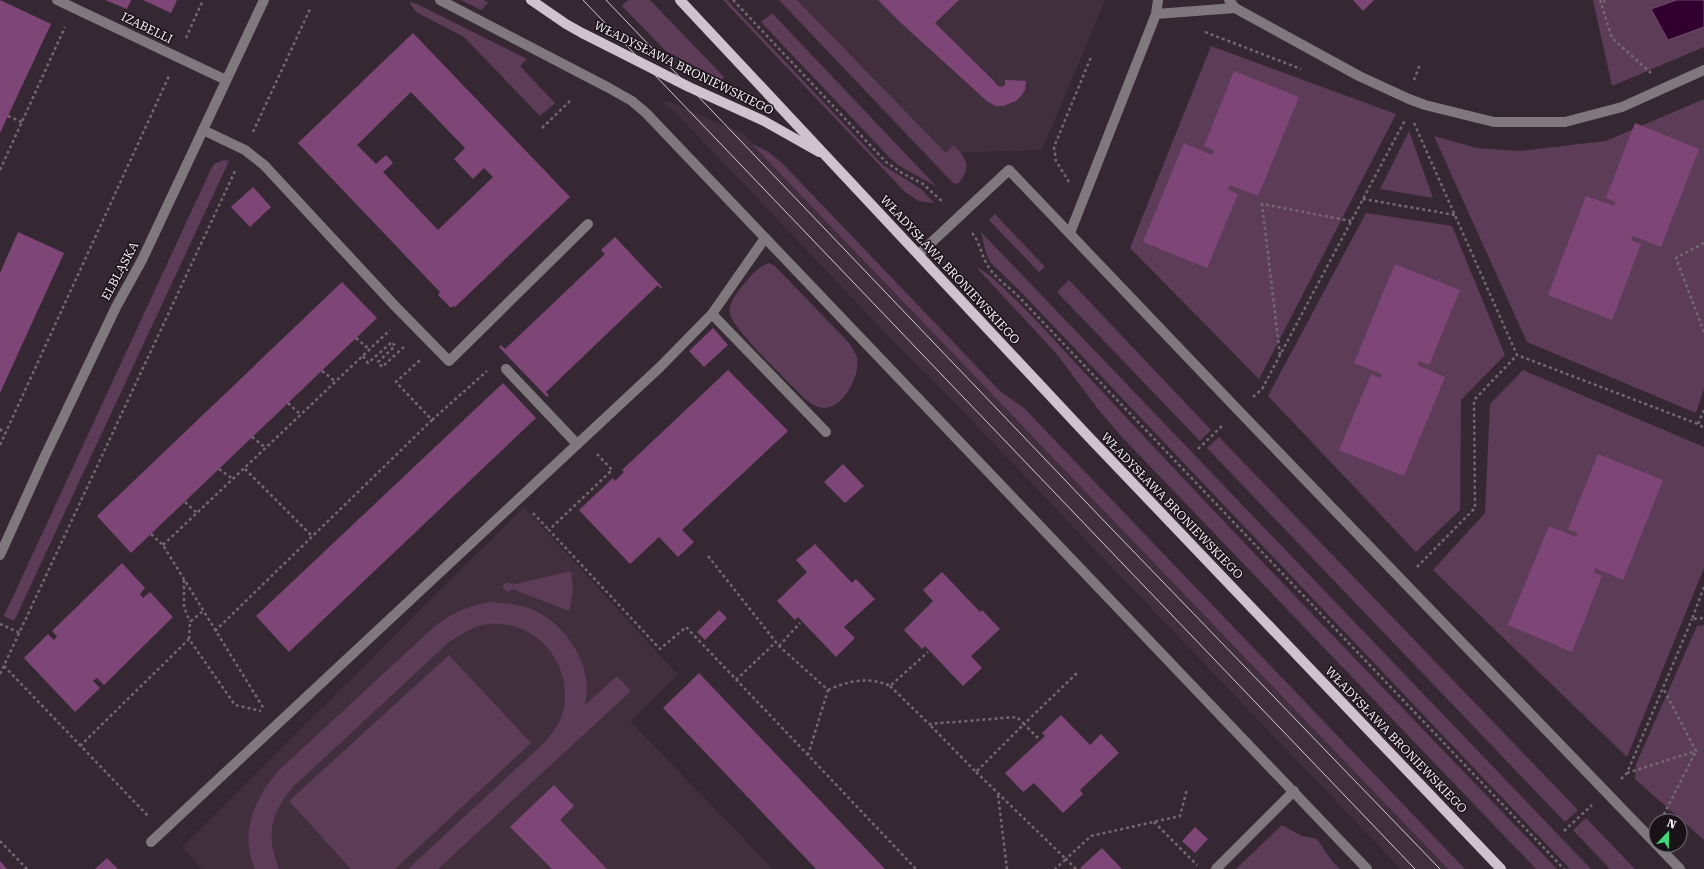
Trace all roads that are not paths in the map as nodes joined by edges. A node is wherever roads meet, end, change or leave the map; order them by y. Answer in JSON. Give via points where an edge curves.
{"nodes":[{"id":1,"x":57,"y":0,"type":"edge"},
{"id":2,"x":264,"y":0,"type":"edge"},
{"id":3,"x":440,"y":0,"type":"edge"},
{"id":4,"x":530,"y":0,"type":"edge"},
{"id":5,"x":680,"y":0,"type":"edge"},
{"id":6,"x":1158,"y":0,"type":"edge"},
{"id":7,"x":1232,"y":4,"type":"edge"},
{"id":8,"x":1156,"y":14,"type":"junction"},
{"id":9,"x":1704,"y":70,"type":"edge"},
{"id":10,"x":226,"y":80,"type":"junction"},
{"id":11,"x":202,"y":130,"type":"junction"},
{"id":12,"x":828,"y":157,"type":"junction"},
{"id":13,"x":588,"y":224,"type":"dead end"},
{"id":14,"x":1070,"y":233,"type":"junction"},
{"id":15,"x":765,"y":238,"type":"junction"},
{"id":16,"x":919,"y":254,"type":"junction"},
{"id":17,"x":712,"y":314,"type":"junction"},
{"id":18,"x":506,"y":369,"type":"dead end"},
{"id":19,"x":826,"y":432,"type":"dead end"},
{"id":20,"x":580,"y":442,"type":"junction"},
{"id":21,"x":0,"y":555,"type":"edge"},
{"id":22,"x":1294,"y":792,"type":"junction"},
{"id":23,"x":1648,"y":836,"type":"edge"},
{"id":24,"x":151,"y":842,"type":"road end"},
{"id":25,"x":1665,"y":853,"type":"edge"},
{"id":26,"x":1216,"y":869,"type":"edge"},
{"id":27,"x":1367,"y":869,"type":"edge"},
{"id":28,"x":1501,"y":869,"type":"edge"},
{"id":29,"x":1680,"y":869,"type":"edge"}],
"edges":[{"from":1,"to":10,"type":"street","name":"IZABELLI"},
{"from":2,"to":10,"type":"street","name":"ELBLĄSKA"},
{"from":3,"to":15,"type":"street","via":[[632,101]]},
{"from":4,"to":12,"type":"main road","name":"WŁADYSŁAWA BRONIEWSKIEGO","via":[[582,33],[764,122]]},
{"from":5,"to":12,"type":"main road","name":"WŁADYSŁAWA BRONIEWSKIEGO"},
{"from":6,"to":8,"type":"street"},
{"from":7,"to":8,"type":"street"},
{"from":7,"to":9,"type":"street","via":[[1359,76],[1414,101],[1494,122],[1565,122],[1622,107]]},
{"from":8,"to":14,"type":"street"},
{"from":10,"to":11,"type":"street","name":"ELBLĄSKA"},
{"from":11,"to":13,"type":"street","via":[[245,150],[264,165],[449,361]]},
{"from":11,"to":21,"type":"street","name":"ELBLĄSKA"},
{"from":12,"to":16,"type":"main road","name":"WŁADYSŁAWA BRONIEWSKIEGO"},
{"from":14,"to":16,"type":"street","via":[[1009,170]]},
{"from":14,"to":23,"type":"street"},
{"from":15,"to":17,"type":"street"},
{"from":15,"to":22,"type":"street"},
{"from":16,"to":28,"type":"main road","name":"WŁADYSŁAWA BRONIEWSKIEGO","via":[[1086,434]]},
{"from":17,"to":19,"type":"street"},
{"from":17,"to":20,"type":"street"},
{"from":18,"to":20,"type":"street"},
{"from":20,"to":24,"type":"street"},
{"from":22,"to":26,"type":"street"},
{"from":22,"to":27,"type":"street"},
{"from":25,"to":29,"type":"street"}]}
